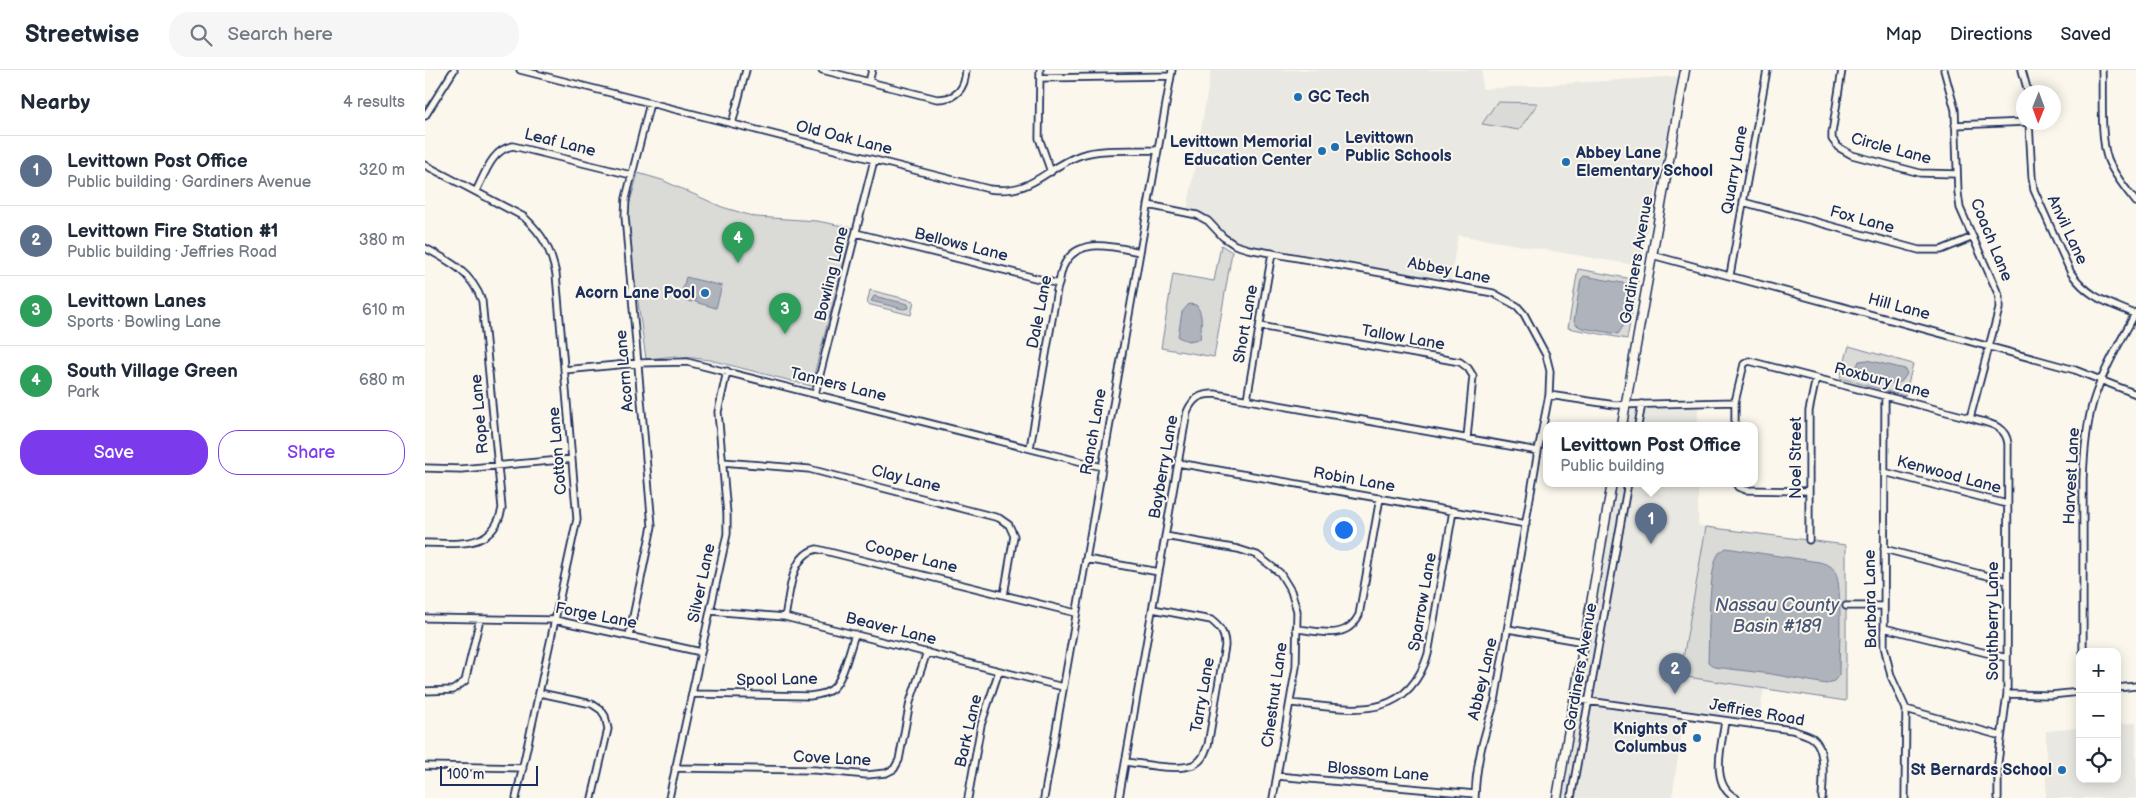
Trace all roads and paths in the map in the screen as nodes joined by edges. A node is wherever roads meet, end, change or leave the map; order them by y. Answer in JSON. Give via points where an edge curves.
{"nodes":[{"id":1,"x":454,"y":70,"type":"edge"},
{"id":2,"x":520,"y":70,"type":"edge"},
{"id":3,"x":746,"y":70,"type":"edge"},
{"id":4,"x":822,"y":70,"type":"edge"},
{"id":5,"x":872,"y":70,"type":"edge"},
{"id":6,"x":966,"y":70,"type":"edge"},
{"id":7,"x":1040,"y":70,"type":"edge"},
{"id":8,"x":1685,"y":70,"type":"edge"},
{"id":9,"x":1767,"y":70,"type":"edge"},
{"id":10,"x":1842,"y":70,"type":"edge"},
{"id":11,"x":1944,"y":70,"type":"edge"},
{"id":12,"x":2022,"y":70,"type":"edge"},
{"id":13,"x":2102,"y":70,"type":"edge"},
{"id":14,"x":1171,"y":73,"type":"edge"},
{"id":15,"x":1040,"y":78,"type":"junction"},
{"id":16,"x":869,"y":82,"type":"junction"},
{"id":17,"x":2026,"y":85,"type":"edge"},
{"id":18,"x":649,"y":103,"type":"junction"},
{"id":19,"x":425,"y":116,"type":"edge"},
{"id":20,"x":2016,"y":123,"type":"edge"},
{"id":21,"x":732,"y":124,"type":"junction"},
{"id":22,"x":1955,"y":126,"type":"junction"},
{"id":23,"x":2029,"y":130,"type":"edge"},
{"id":24,"x":1157,"y":150,"type":"junction"},
{"id":25,"x":874,"y":160,"type":"junction"},
{"id":26,"x":425,"y":165,"type":"edge"},
{"id":27,"x":1051,"y":172,"type":"junction"},
{"id":28,"x":1957,"y":174,"type":"junction"},
{"id":29,"x":631,"y":175,"type":"junction"},
{"id":30,"x":476,"y":191,"type":"junction"},
{"id":31,"x":1743,"y":202,"type":"junction"},
{"id":32,"x":2136,"y":202,"type":"edge"},
{"id":33,"x":1148,"y":205,"type":"junction"},
{"id":34,"x":856,"y":232,"type":"junction"},
{"id":35,"x":1973,"y":237,"type":"junction"},
{"id":36,"x":425,"y":248,"type":"edge"},
{"id":37,"x":1140,"y":252,"type":"junction"},
{"id":38,"x":1273,"y":253,"type":"junction"},
{"id":39,"x":1652,"y":255,"type":"junction"},
{"id":40,"x":1730,"y":276,"type":"junction"},
{"id":41,"x":1059,"y":284,"type":"junction"},
{"id":42,"x":2135,"y":313,"type":"edge"},
{"id":43,"x":1260,"y":326,"type":"junction"},
{"id":44,"x":1989,"y":346,"type":"junction"},
{"id":45,"x":638,"y":363,"type":"junction"},
{"id":46,"x":564,"y":370,"type":"junction"},
{"id":47,"x":727,"y":371,"type":"junction"},
{"id":48,"x":1816,"y":378,"type":"junction"},
{"id":49,"x":2102,"y":380,"type":"junction"},
{"id":50,"x":815,"y":394,"type":"junction"},
{"id":51,"x":2136,"y":394,"type":"edge"},
{"id":52,"x":1549,"y":395,"type":"junction"},
{"id":53,"x":1885,"y":396,"type":"junction"},
{"id":54,"x":1247,"y":399,"type":"junction"},
{"id":55,"x":1735,"y":402,"type":"junction"},
{"id":56,"x":1626,"y":404,"type":"junction"},
{"id":57,"x":1642,"y":404,"type":"junction"},
{"id":58,"x":1970,"y":418,"type":"junction"},
{"id":59,"x":1544,"y":422,"type":"edge"},
{"id":60,"x":1623,"y":422,"type":"edge"},
{"id":61,"x":1639,"y":422,"type":"edge"},
{"id":62,"x":1735,"y":422,"type":"edge"},
{"id":63,"x":1543,"y":426,"type":"edge"},
{"id":64,"x":1467,"y":438,"type":"junction"},
{"id":65,"x":2008,"y":444,"type":"joint"},
{"id":66,"x":1030,"y":448,"type":"junction"},
{"id":67,"x":1538,"y":451,"type":"junction"},
{"id":68,"x":572,"y":459,"type":"junction"},
{"id":69,"x":722,"y":462,"type":"junction"},
{"id":70,"x":1178,"y":463,"type":"junction"},
{"id":71,"x":499,"y":466,"type":"junction"},
{"id":72,"x":1102,"y":467,"type":"junction"},
{"id":73,"x":425,"y":468,"type":"edge"},
{"id":74,"x":1885,"y":472,"type":"junction"},
{"id":75,"x":1611,"y":487,"type":"edge"},
{"id":76,"x":1627,"y":487,"type":"edge"},
{"id":77,"x":1738,"y":487,"type":"edge"},
{"id":78,"x":1809,"y":491,"type":"junction"},
{"id":79,"x":1380,"y":498,"type":"junction"},
{"id":80,"x":2007,"y":504,"type":"junction"},
{"id":81,"x":1453,"y":511,"type":"junction"},
{"id":82,"x":1526,"y":524,"type":"junction"},
{"id":83,"x":1165,"y":536,"type":"junction"},
{"id":84,"x":1809,"y":540,"type":"dead end"},
{"id":85,"x":425,"y":543,"type":"edge"},
{"id":86,"x":1884,"y":549,"type":"junction"},
{"id":87,"x":1086,"y":559,"type":"junction"},
{"id":88,"x":1159,"y":572,"type":"junction"},
{"id":89,"x":2007,"y":581,"type":"junction"},
{"id":90,"x":1004,"y":595,"type":"junction"},
{"id":91,"x":1846,"y":606,"type":"dead end"},
{"id":92,"x":1884,"y":606,"type":"junction"},
{"id":93,"x":1153,"y":609,"type":"junction"},
{"id":94,"x":710,"y":611,"type":"junction"},
{"id":95,"x":1076,"y":613,"type":"junction"},
{"id":96,"x":785,"y":617,"type":"junction"},
{"id":97,"x":425,"y":618,"type":"edge"},
{"id":98,"x":480,"y":619,"type":"junction"},
{"id":99,"x":555,"y":620,"type":"junction"},
{"id":100,"x":1884,"y":628,"type":"junction"},
{"id":101,"x":1296,"y":629,"type":"junction"},
{"id":102,"x":1508,"y":629,"type":"junction"},
{"id":103,"x":855,"y":634,"type":"junction"},
{"id":104,"x":629,"y":636,"type":"junction"},
{"id":105,"x":1584,"y":642,"type":"junction"},
{"id":106,"x":2083,"y":648,"type":"edge"},
{"id":107,"x":701,"y":652,"type":"junction"},
{"id":108,"x":927,"y":652,"type":"junction"},
{"id":109,"x":2007,"y":658,"type":"junction"},
{"id":110,"x":999,"y":671,"type":"junction"},
{"id":111,"x":2136,"y":686,"type":"edge"},
{"id":112,"x":1063,"y":687,"type":"junction"},
{"id":113,"x":2121,"y":688,"type":"edge"},
{"id":114,"x":425,"y":691,"type":"edge"},
{"id":115,"x":2076,"y":692,"type":"edge"},
{"id":116,"x":540,"y":693,"type":"junction"},
{"id":117,"x":692,"y":694,"type":"junction"},
{"id":118,"x":2007,"y":694,"type":"junction"},
{"id":119,"x":1574,"y":699,"type":"junction"},
{"id":120,"x":1589,"y":701,"type":"junction"},
{"id":121,"x":1290,"y":703,"type":"junction"},
{"id":122,"x":1906,"y":709,"type":"junction"},
{"id":123,"x":1725,"y":721,"type":"junction"},
{"id":124,"x":2001,"y":736,"type":"junction"},
{"id":125,"x":1126,"y":762,"type":"junction"},
{"id":126,"x":425,"y":766,"type":"edge"},
{"id":127,"x":523,"y":768,"type":"junction"},
{"id":128,"x":675,"y":768,"type":"junction"},
{"id":129,"x":1277,"y":776,"type":"junction"},
{"id":130,"x":1475,"y":796,"type":"edge"},
{"id":131,"x":516,"y":798,"type":"edge"},
{"id":132,"x":592,"y":798,"type":"edge"},
{"id":133,"x":669,"y":798,"type":"edge"},
{"id":134,"x":969,"y":798,"type":"edge"},
{"id":135,"x":1044,"y":798,"type":"edge"},
{"id":136,"x":1119,"y":798,"type":"edge"},
{"id":137,"x":1273,"y":798,"type":"edge"},
{"id":138,"x":1557,"y":798,"type":"edge"},
{"id":139,"x":1571,"y":798,"type":"edge"},
{"id":140,"x":1736,"y":798,"type":"edge"},
{"id":141,"x":1822,"y":798,"type":"edge"},
{"id":142,"x":1905,"y":798,"type":"edge"},
{"id":143,"x":1998,"y":798,"type":"edge"}],
"edges":[{"from":1,"to":19,"type":"street"},
{"from":2,"to":18,"type":"street","name":"Old Oak Lane"},
{"from":3,"to":21,"type":"street"},
{"from":4,"to":16,"type":"street"},
{"from":5,"to":16,"type":"street"},
{"from":6,"to":16,"type":"street","via":[[962,89],[945,99]]},
{"from":7,"to":15,"type":"street"},
{"from":8,"to":39,"type":"main road","name":"Gardiners Avenue"},
{"from":9,"to":31,"type":"street","name":"Quarry Lane"},
{"from":10,"to":28,"type":"street","name":"Circle Lane","via":[[1831,133],[1838,148],[1852,155],[1920,173]]},
{"from":11,"to":22,"type":"street","name":"Coach Lane","via":[[1955,110]]},
{"from":12,"to":17,"type":"street"},
{"from":13,"to":32,"type":"street","via":[[2107,158]]},
{"from":14,"to":15,"type":"street"},
{"from":14,"to":24,"type":"street","name":"Ranch Lane"},
{"from":15,"to":27,"type":"street","via":[[1039,138]]},
{"from":18,"to":21,"type":"street","name":"Old Oak Lane"},
{"from":18,"to":29,"type":"street","name":"Acorn Lane"},
{"from":20,"to":22,"type":"street"},
{"from":21,"to":25,"type":"street","name":"Old Oak Lane"},
{"from":22,"to":28,"type":"street","name":"Coach Lane"},
{"from":23,"to":42,"type":"street","name":"Anvil Lane","via":[[2034,190],[2071,273],[2091,294]]},
{"from":24,"to":27,"type":"street","name":"Old Oak Lane","via":[[1092,152]]},
{"from":24,"to":33,"type":"street","name":"Ranch Lane"},
{"from":25,"to":27,"type":"street","name":"Old Oak Lane","via":[[997,190],[1025,186]]},
{"from":25,"to":34,"type":"street","name":"Bowling Lane"},
{"from":26,"to":30,"type":"street","name":"Cotton Lane"},
{"from":28,"to":35,"type":"street","name":"Coach Lane","via":[[1960,208]]},
{"from":29,"to":30,"type":"street","name":"Leaf Lane","via":[[513,146],[505,147],[496,154]]},
{"from":29,"to":45,"type":"street","name":"Acorn Lane","via":[[625,216]]},
{"from":30,"to":46,"type":"street","name":"Cotton Lane","via":[[524,217],[547,243],[556,274]]},
{"from":31,"to":35,"type":"street","name":"Fox Lane","via":[[1919,250],[1941,250]]},
{"from":31,"to":40,"type":"street","name":"Quarry Lane"},
{"from":33,"to":37,"type":"street","name":"Ranch Lane"},
{"from":33,"to":38,"type":"street","name":"Abbey Lane","via":[[1197,215],[1235,245]]},
{"from":34,"to":41,"type":"street","name":"Bellows Lane"},
{"from":34,"to":50,"type":"street","name":"Bowling Lane"},
{"from":35,"to":44,"type":"street","name":"Coach Lane","via":[[1999,296],[1999,309]]},
{"from":36,"to":71,"type":"street","name":"Rope Lane","via":[[461,270],[474,284],[482,301]]},
{"from":37,"to":41,"type":"street","name":"Dale Lane","via":[[1100,245],[1085,247],[1066,261]]},
{"from":37,"to":72,"type":"street","name":"Ranch Lane"},
{"from":38,"to":43,"type":"street","name":"Short Lane"},
{"from":38,"to":52,"type":"street","name":"Abbey Lane","via":[[1478,289],[1507,300],[1524,314],[1546,355],[1550,371]]},
{"from":39,"to":40,"type":"street","name":"Hill Lane"},
{"from":39,"to":56,"type":"main road","name":"Gardiners Avenue"},
{"from":40,"to":44,"type":"street","name":"Hill Lane"},
{"from":41,"to":66,"type":"street","name":"Dale Lane"},
{"from":42,"to":49,"type":"street","name":"Harvest Lane"},
{"from":43,"to":54,"type":"street","name":"Short Lane"},
{"from":43,"to":64,"type":"street","name":"Tallow Lane","via":[[1460,362],[1473,376]]},
{"from":44,"to":49,"type":"street","name":"Hill Lane"},
{"from":44,"to":58,"type":"street","name":"Coach Lane"},
{"from":45,"to":46,"type":"street","name":"Tanners Lane"},
{"from":45,"to":47,"type":"street","name":"Tanners Lane","via":[[676,361]]},
{"from":45,"to":104,"type":"street","name":"Acorn Lane","via":[[652,526]]},
{"from":46,"to":68,"type":"street","name":"Cotton Lane"},
{"from":47,"to":50,"type":"street","name":"Tanners Lane"},
{"from":47,"to":69,"type":"street","name":"Silver Lane","via":[[718,412]]},
{"from":48,"to":53,"type":"street","name":"Roxbury Lane"},
{"from":48,"to":55,"type":"street","name":"Roxbury Lane","via":[[1749,361],[1744,364]]},
{"from":48,"to":78,"type":"street","name":"Noel Street","via":[[1809,411]]},
{"from":49,"to":51,"type":"street","name":"Hill Lane"},
{"from":49,"to":106,"type":"street","name":"Harvest Lane","via":[[2089,419],[2084,452]]},
{"from":50,"to":66,"type":"street","name":"Tanners Lane"},
{"from":52,"to":56,"type":"street"},
{"from":52,"to":59,"type":"street","name":"Abbey Lane"},
{"from":53,"to":58,"type":"street","name":"Roxbury Lane"},
{"from":53,"to":74,"type":"street","name":"Barbara Lane"},
{"from":54,"to":64,"type":"street","name":"Bayberry Lane"},
{"from":54,"to":70,"type":"street","name":"Bayberry Lane","via":[[1204,394],[1191,402]]},
{"from":55,"to":57,"type":"street"},
{"from":55,"to":62,"type":"street"},
{"from":56,"to":57,"type":"street"},
{"from":56,"to":60,"type":"main road","name":"Gardiners Avenue"},
{"from":57,"to":61,"type":"street"},
{"from":58,"to":65,"type":"street","name":"Roxbury Lane","via":[[1998,426],[2004,431]]},
{"from":63,"to":67,"type":"street","name":"Abbey Lane"},
{"from":64,"to":67,"type":"street","name":"Bayberry Lane"},
{"from":65,"to":80,"type":"street","name":"Southberry Lane"},
{"from":66,"to":72,"type":"street","name":"Tanners Lane"},
{"from":67,"to":82,"type":"street","name":"Abbey Lane"},
{"from":68,"to":71,"type":"street"},
{"from":68,"to":99,"type":"street","name":"Cotton Lane","via":[[577,519]]},
{"from":69,"to":90,"type":"street","name":"Clay Lane","via":[[809,469],[999,518],[1009,525],[1013,536]]},
{"from":69,"to":94,"type":"street","name":"Silver Lane","via":[[727,534]]},
{"from":70,"to":79,"type":"street","name":"Robin Lane"},
{"from":70,"to":83,"type":"street","name":"Bayberry Lane"},
{"from":71,"to":73,"type":"street"},
{"from":71,"to":85,"type":"street","name":"Rope Lane","via":[[502,508],[500,519],[489,535],[467,543]]},
{"from":72,"to":87,"type":"street","name":"Ranch Lane"},
{"from":74,"to":80,"type":"street","name":"Kenwood Lane"},
{"from":74,"to":86,"type":"street","name":"Barbara Lane"},
{"from":75,"to":105,"type":"main road","name":"Gardiners Avenue"},
{"from":76,"to":120,"type":"street","name":"Gardiners Avenue"},
{"from":77,"to":78,"type":"street","via":[[1746,490]]},
{"from":78,"to":84,"type":"street","name":"Noel Street"},
{"from":79,"to":81,"type":"street","name":"Robin Lane"},
{"from":79,"to":101,"type":"street","via":[[1356,621],[1339,632]]},
{"from":80,"to":89,"type":"street","name":"Southberry Lane"},
{"from":81,"to":82,"type":"street","name":"Robin Lane"},
{"from":81,"to":121,"type":"street","name":"Sparrow Lane","via":[[1428,654],[1413,686],[1395,700],[1370,709]]},
{"from":82,"to":102,"type":"street","name":"Abbey Lane"},
{"from":83,"to":88,"type":"street","name":"Bayberry Lane"},
{"from":83,"to":101,"type":"street","name":"Chestnut Lane","via":[[1238,549],[1266,561],[1280,573],[1291,591],[1297,611]]},
{"from":86,"to":89,"type":"street"},
{"from":86,"to":92,"type":"street","name":"Barbara Lane"},
{"from":87,"to":88,"type":"street"},
{"from":87,"to":95,"type":"street","name":"Ranch Lane"},
{"from":88,"to":93,"type":"street","name":"Bayberry Lane"},
{"from":89,"to":109,"type":"street","name":"Southberry Lane"},
{"from":90,"to":95,"type":"street","name":"Cooper Lane"},
{"from":90,"to":96,"type":"street","name":"Cooper Lane","via":[[817,549],[804,554],[798,563]]},
{"from":91,"to":92,"type":"street"},
{"from":92,"to":100,"type":"street","name":"Barbara Lane"},
{"from":93,"to":125,"type":"street","name":"Bayberry Lane"},
{"from":93,"to":125,"type":"street","name":"Tarry Lane","via":[[1211,620],[1224,635],[1225,646],[1205,754],[1196,764],[1187,767]]},
{"from":94,"to":96,"type":"street","name":"Beaver Lane"},
{"from":94,"to":107,"type":"street","name":"Silver Lane"},
{"from":95,"to":112,"type":"street","name":"Ranch Lane"},
{"from":96,"to":103,"type":"street","name":"Beaver Lane"},
{"from":97,"to":98,"type":"street","name":"Forge Lane"},
{"from":98,"to":99,"type":"street","name":"Forge Lane"},
{"from":98,"to":114,"type":"street","via":[[465,681],[453,690]]},
{"from":99,"to":104,"type":"street","name":"Forge Lane"},
{"from":99,"to":116,"type":"street","name":"Cotton Lane"},
{"from":100,"to":109,"type":"street"},
{"from":100,"to":122,"type":"street","name":"Barbara Lane","via":[[1887,663]]},
{"from":101,"to":121,"type":"street","name":"Chestnut Lane","via":[[1296,667]]},
{"from":102,"to":105,"type":"street"},
{"from":102,"to":130,"type":"street","name":"Abbey Lane","via":[[1495,701],[1476,769]]},
{"from":103,"to":108,"type":"street","name":"Beaver Lane"},
{"from":103,"to":117,"type":"street","name":"Spool Lane","via":[[839,682],[824,694]]},
{"from":104,"to":107,"type":"street","name":"Forge Lane"},
{"from":105,"to":119,"type":"main road","name":"Gardiners Avenue"},
{"from":107,"to":117,"type":"street","name":"Silver Lane"},
{"from":108,"to":110,"type":"street","name":"Beaver Lane"},
{"from":108,"to":128,"type":"street","name":"Cove Lane","via":[[910,702],[899,760],[894,769],[886,773]]},
{"from":109,"to":118,"type":"street","name":"Southberry Lane"},
{"from":110,"to":112,"type":"street","name":"Beaver Lane"},
{"from":110,"to":134,"type":"street","name":"Bark Lane","via":[[981,725]]},
{"from":111,"to":113,"type":"street"},
{"from":112,"to":135,"type":"street","name":"Ranch Lane"},
{"from":115,"to":118,"type":"street"},
{"from":116,"to":127,"type":"street","name":"Cotton Lane"},
{"from":116,"to":132,"type":"street","via":[[592,704],[605,716],[608,729]]},
{"from":117,"to":128,"type":"street","name":"Silver Lane"},
{"from":118,"to":124,"type":"street","name":"Southberry Lane"},
{"from":119,"to":120,"type":"street","name":"Jeffries Road"},
{"from":119,"to":138,"type":"main road","name":"Gardiners Avenue"},
{"from":120,"to":123,"type":"street","name":"Jeffries Road"},
{"from":120,"to":139,"type":"street","name":"Gardiners Avenue"},
{"from":121,"to":129,"type":"street","name":"Chestnut Lane"},
{"from":122,"to":124,"type":"street"},
{"from":122,"to":142,"type":"street","name":"Barbara Lane"},
{"from":123,"to":140,"type":"street","via":[[1719,767],[1725,790]]},
{"from":123,"to":141,"type":"street","name":"Jeffries Road","via":[[1792,730],[1811,737],[1821,753]]},
{"from":124,"to":143,"type":"street","name":"Southberry Lane"},
{"from":125,"to":136,"type":"street","name":"Bayberry Lane"},
{"from":126,"to":127,"type":"street"},
{"from":127,"to":131,"type":"street","name":"Cotton Lane"},
{"from":128,"to":133,"type":"street","name":"Silver Lane"},
{"from":129,"to":130,"type":"street","name":"Blossom Lane"},
{"from":129,"to":137,"type":"street","name":"Chestnut Lane"}]}
